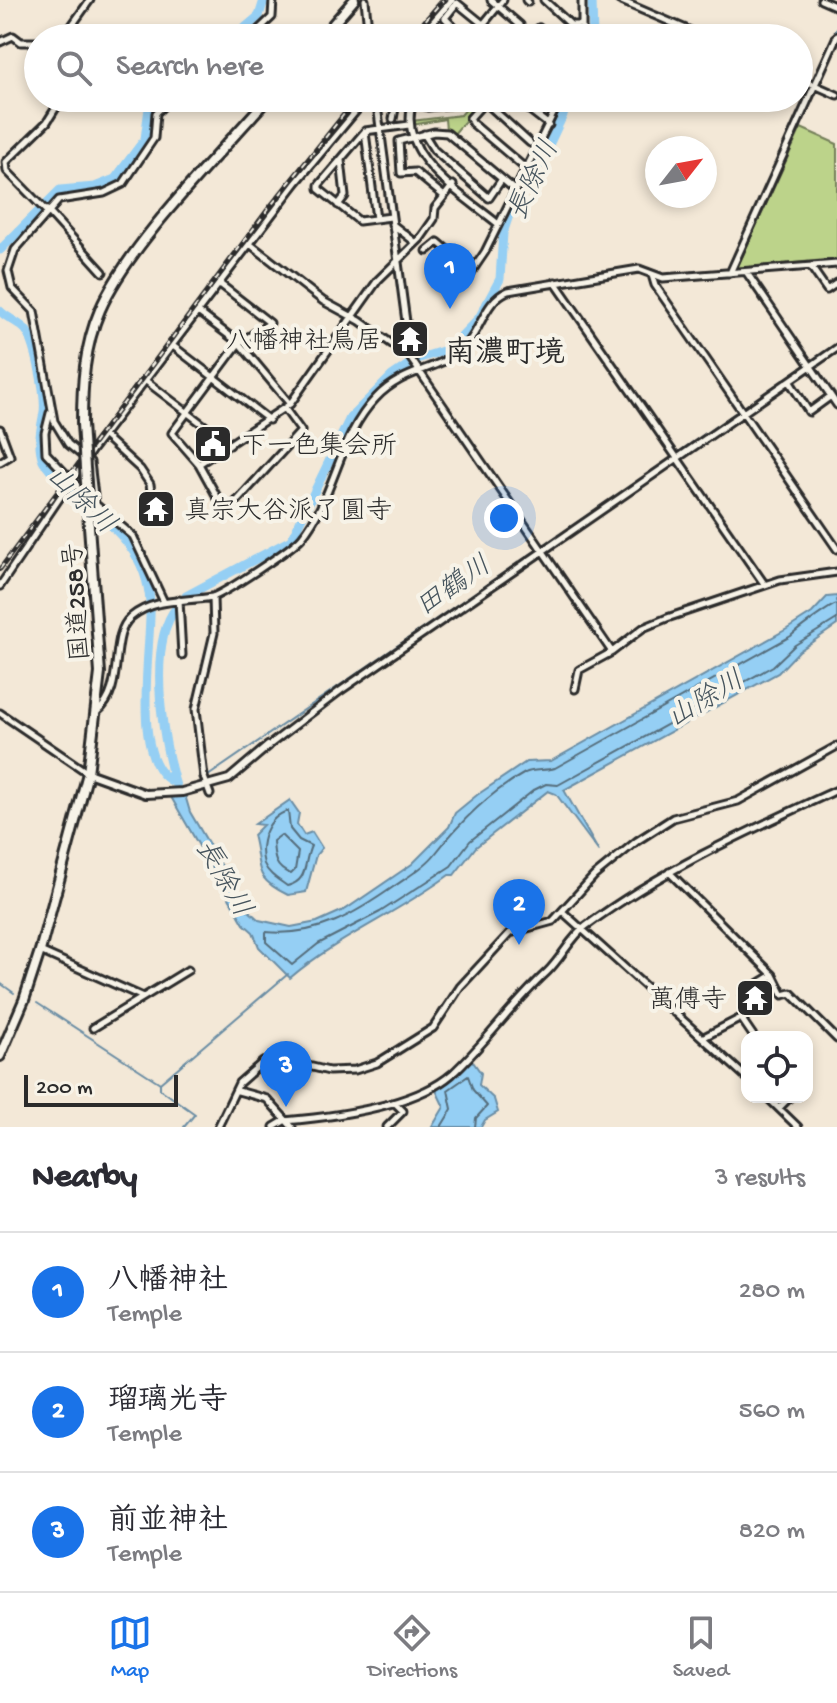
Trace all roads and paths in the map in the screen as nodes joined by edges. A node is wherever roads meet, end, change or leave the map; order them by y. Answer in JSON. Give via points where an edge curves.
{"nodes":[{"id":1,"x":90,"y":0,"type":"edge"},
{"id":2,"x":273,"y":0,"type":"edge"},
{"id":3,"x":354,"y":0,"type":"edge"},
{"id":4,"x":365,"y":0,"type":"edge"},
{"id":5,"x":452,"y":0,"type":"edge"},
{"id":6,"x":491,"y":0,"type":"edge"},
{"id":7,"x":503,"y":0,"type":"edge"},
{"id":8,"x":544,"y":0,"type":"edge"},
{"id":9,"x":582,"y":0,"type":"edge"},
{"id":10,"x":619,"y":0,"type":"edge"},
{"id":11,"x":821,"y":0,"type":"edge"},
{"id":12,"x":499,"y":7,"type":"junction"},
{"id":13,"x":837,"y":7,"type":"edge"},
{"id":14,"x":73,"y":24,"type":"edge"},
{"id":15,"x":265,"y":24,"type":"edge"},
{"id":16,"x":333,"y":24,"type":"edge"},
{"id":17,"x":368,"y":24,"type":"edge"},
{"id":18,"x":431,"y":24,"type":"edge"},
{"id":19,"x":451,"y":24,"type":"edge"},
{"id":20,"x":484,"y":24,"type":"joint"},
{"id":21,"x":519,"y":24,"type":"edge"},
{"id":22,"x":570,"y":24,"type":"edge"},
{"id":23,"x":582,"y":24,"type":"edge"},
{"id":24,"x":675,"y":24,"type":"edge"},
{"id":25,"x":837,"y":36,"type":"edge"},
{"id":26,"x":0,"y":42,"type":"edge"},
{"id":27,"x":24,"y":42,"type":"edge"},
{"id":28,"x":815,"y":85,"type":"junction"},
{"id":29,"x":813,"y":89,"type":"edge"},
{"id":30,"x":837,"y":95,"type":"edge"},
{"id":31,"x":53,"y":112,"type":"edge"},
{"id":32,"x":157,"y":112,"type":"edge"},
{"id":33,"x":256,"y":112,"type":"edge"},
{"id":34,"x":356,"y":112,"type":"edge"},
{"id":35,"x":378,"y":112,"type":"edge"},
{"id":36,"x":394,"y":112,"type":"edge"},
{"id":37,"x":412,"y":112,"type":"edge"},
{"id":38,"x":475,"y":112,"type":"edge"},
{"id":39,"x":498,"y":112,"type":"edge"},
{"id":40,"x":532,"y":112,"type":"edge"},
{"id":41,"x":555,"y":112,"type":"edge"},
{"id":42,"x":803,"y":112,"type":"edge"},
{"id":43,"x":393,"y":119,"type":"dead end"},
{"id":44,"x":409,"y":125,"type":"junction"},
{"id":45,"x":549,"y":125,"type":"junction"},
{"id":46,"x":380,"y":128,"type":"junction"},
{"id":47,"x":365,"y":131,"type":"junction"},
{"id":48,"x":424,"y":134,"type":"junction"},
{"id":49,"x":412,"y":139,"type":"junction"},
{"id":50,"x":530,"y":143,"type":"dead end"},
{"id":51,"x":340,"y":159,"type":"junction"},
{"id":52,"x":525,"y":168,"type":"junction"},
{"id":53,"x":3,"y":172,"type":"edge"},
{"id":54,"x":502,"y":179,"type":"junction"},
{"id":55,"x":453,"y":185,"type":"junction"},
{"id":56,"x":514,"y":189,"type":"junction"},
{"id":57,"x":444,"y":196,"type":"junction"},
{"id":58,"x":338,"y":205,"type":"junction"},
{"id":59,"x":46,"y":211,"type":"junction"},
{"id":60,"x":376,"y":219,"type":"junction"},
{"id":61,"x":391,"y":221,"type":"junction"},
{"id":62,"x":497,"y":223,"type":"junction"},
{"id":63,"x":415,"y":242,"type":"junction"},
{"id":64,"x":250,"y":244,"type":"junction"},
{"id":65,"x":427,"y":251,"type":"dead end"},
{"id":66,"x":397,"y":263,"type":"junction"},
{"id":67,"x":837,"y":264,"type":"edge"},
{"id":68,"x":811,"y":267,"type":"junction"},
{"id":69,"x":472,"y":271,"type":"junction"},
{"id":70,"x":103,"y":272,"type":"dead end"},
{"id":71,"x":747,"y":272,"type":"junction"},
{"id":72,"x":652,"y":274,"type":"junction"},
{"id":73,"x":729,"y":274,"type":"junction"},
{"id":74,"x":555,"y":282,"type":"junction"},
{"id":75,"x":464,"y":283,"type":"dead end"},
{"id":76,"x":837,"y":283,"type":"edge"},
{"id":77,"x":220,"y":284,"type":"junction"},
{"id":78,"x":198,"y":312,"type":"junction"},
{"id":79,"x":353,"y":318,"type":"junction"},
{"id":80,"x":239,"y":343,"type":"junction"},
{"id":81,"x":173,"y":346,"type":"junction"},
{"id":82,"x":837,"y":348,"type":"edge"},
{"id":83,"x":410,"y":358,"type":"junction"},
{"id":84,"x":810,"y":363,"type":"junction"},
{"id":85,"x":416,"y":367,"type":"junction"},
{"id":86,"x":214,"y":377,"type":"junction"},
{"id":87,"x":146,"y":381,"type":"junction"},
{"id":88,"x":790,"y":382,"type":"junction"},
{"id":89,"x":831,"y":396,"type":"junction"},
{"id":90,"x":51,"y":402,"type":"junction"},
{"id":91,"x":290,"y":404,"type":"junction"},
{"id":92,"x":837,"y":405,"type":"edge"},
{"id":93,"x":285,"y":409,"type":"junction"},
{"id":94,"x":743,"y":409,"type":"junction"},
{"id":95,"x":188,"y":412,"type":"junction"},
{"id":96,"x":269,"y":420,"type":"junction"},
{"id":97,"x":0,"y":429,"type":"edge"},
{"id":98,"x":104,"y":436,"type":"junction"},
{"id":99,"x":230,"y":445,"type":"junction"},
{"id":100,"x":676,"y":456,"type":"junction"},
{"id":101,"x":86,"y":459,"type":"junction"},
{"id":102,"x":0,"y":462,"type":"edge"},
{"id":103,"x":199,"y":464,"type":"junction"},
{"id":104,"x":68,"y":484,"type":"junction"},
{"id":105,"x":152,"y":500,"type":"dead end"},
{"id":106,"x":95,"y":504,"type":"junction"},
{"id":107,"x":541,"y":548,"type":"junction"},
{"id":108,"x":837,"y":549,"type":"edge"},
{"id":109,"x":837,"y":572,"type":"edge"},
{"id":110,"x":765,"y":585,"type":"junction"},
{"id":111,"x":0,"y":586,"type":"edge"},
{"id":112,"x":213,"y":597,"type":"junction"},
{"id":113,"x":179,"y":600,"type":"junction"},
{"id":114,"x":162,"y":602,"type":"junction"},
{"id":115,"x":612,"y":652,"type":"junction"},
{"id":116,"x":182,"y":655,"type":"dead end"},
{"id":117,"x":575,"y":689,"type":"dead end"},
{"id":118,"x":97,"y":712,"type":"junction"},
{"id":119,"x":0,"y":713,"type":"edge"},
{"id":120,"x":268,"y":746,"type":"joint"},
{"id":121,"x":837,"y":746,"type":"edge"},
{"id":122,"x":88,"y":773,"type":"junction"},
{"id":123,"x":837,"y":790,"type":"edge"},
{"id":124,"x":210,"y":794,"type":"dead end"},
{"id":125,"x":669,"y":872,"type":"junction"},
{"id":126,"x":564,"y":913,"type":"junction"},
{"id":127,"x":583,"y":928,"type":"junction"},
{"id":128,"x":40,"y":951,"type":"junction"},
{"id":129,"x":188,"y":970,"type":"dead end"},
{"id":130,"x":773,"y":975,"type":"junction"},
{"id":131,"x":143,"y":997,"type":"junction"},
{"id":132,"x":743,"y":1021,"type":"junction"},
{"id":133,"x":93,"y":1028,"type":"dead end"},
{"id":134,"x":750,"y":1031,"type":"edge"},
{"id":135,"x":704,"y":1037,"type":"junction"},
{"id":136,"x":837,"y":1039,"type":"edge"},
{"id":137,"x":0,"y":1056,"type":"edge"},
{"id":138,"x":741,"y":1072,"type":"edge"},
{"id":139,"x":238,"y":1091,"type":"junction"},
{"id":140,"x":395,"y":1103,"type":"junction"},
{"id":141,"x":774,"y":1103,"type":"edge"},
{"id":142,"x":784,"y":1103,"type":"edge"},
{"id":143,"x":779,"y":1108,"type":"junction"},
{"id":144,"x":286,"y":1121,"type":"junction"},
{"id":145,"x":218,"y":1127,"type":"edge"},
{"id":146,"x":274,"y":1127,"type":"edge"},
{"id":147,"x":292,"y":1127,"type":"edge"},
{"id":148,"x":387,"y":1127,"type":"edge"},
{"id":149,"x":798,"y":1127,"type":"edge"}],
"edges":[{"from":1,"to":14,"type":"street"},
{"from":2,"to":15,"type":"street","via":[[272,17]]},
{"from":3,"to":16,"type":"highway"},
{"from":4,"to":17,"type":"street"},
{"from":5,"to":18,"type":"street"},
{"from":6,"to":12,"type":"street"},
{"from":7,"to":12,"type":"street"},
{"from":8,"to":22,"type":"street"},
{"from":9,"to":23,"type":"street"},
{"from":10,"to":24,"type":"street"},
{"from":11,"to":13,"type":"street"},
{"from":12,"to":20,"type":"street"},
{"from":12,"to":21,"type":"street"},
{"from":19,"to":20,"type":"street","via":[[445,18],[457,3]]},
{"from":25,"to":28,"type":"street"},
{"from":26,"to":27,"type":"street","via":[[13,36]]},
{"from":28,"to":29,"type":"street"},
{"from":28,"to":30,"type":"street"},
{"from":31,"to":53,"type":"street","via":[[7,160]]},
{"from":32,"to":59,"type":"street","via":[[154,138],[123,184],[104,193],[59,200]]},
{"from":33,"to":118,"type":"highway","name":"国道258号","bridge":true,"via":[[142,244],[101,307],[86,356],[82,424],[98,635]]},
{"from":34,"to":64,"type":"street"},
{"from":35,"to":46,"type":"street"},
{"from":36,"to":43,"type":"street"},
{"from":37,"to":44,"type":"street"},
{"from":38,"to":52,"type":"street","via":[[472,123]]},
{"from":39,"to":50,"type":"street"},
{"from":40,"to":45,"type":"street"},
{"from":41,"to":45,"type":"street"},
{"from":42,"to":73,"type":"street"},
{"from":44,"to":46,"type":"street"},
{"from":44,"to":49,"type":"street"},
{"from":45,"to":52,"type":"street"},
{"from":46,"to":47,"type":"street"},
{"from":46,"to":61,"type":"street"},
{"from":47,"to":51,"type":"street"},
{"from":47,"to":60,"type":"street"},
{"from":48,"to":49,"type":"street"},
{"from":48,"to":54,"type":"street","via":[[453,136]]},
{"from":48,"to":54,"type":"street","via":[[434,150],[489,198]]},
{"from":49,"to":55,"type":"street","via":[[422,157]]},
{"from":49,"to":57,"type":"street","via":[[397,144],[401,173],[415,172]]},
{"from":51,"to":58,"type":"street","via":[[345,196]]},
{"from":51,"to":58,"type":"street","via":[[319,185]]},
{"from":52,"to":56,"type":"street"},
{"from":53,"to":59,"type":"street"},
{"from":54,"to":56,"type":"street"},
{"from":55,"to":57,"type":"street"},
{"from":55,"to":62,"type":"street"},
{"from":56,"to":62,"type":"street"},
{"from":57,"to":63,"type":"street"},
{"from":58,"to":60,"type":"street","via":[[359,221]]},
{"from":59,"to":70,"type":"street"},
{"from":59,"to":90,"type":"street","via":[[15,250],[8,280],[34,311]]},
{"from":60,"to":61,"type":"street"},
{"from":61,"to":63,"type":"street"},
{"from":61,"to":66,"type":"street"},
{"from":62,"to":69,"type":"street"},
{"from":63,"to":66,"type":"street"},
{"from":64,"to":77,"type":"street"},
{"from":64,"to":79,"type":"street"},
{"from":65,"to":69,"type":"street","via":[[438,242]]},
{"from":66,"to":79,"type":"street","via":[[378,280]]},
{"from":66,"to":83,"type":"street"},
{"from":67,"to":68,"type":"street"},
{"from":68,"to":71,"type":"street"},
{"from":68,"to":76,"type":"street","via":[[827,290]]},
{"from":69,"to":75,"type":"street"},
{"from":71,"to":73,"type":"street"},
{"from":71,"to":84,"type":"street"},
{"from":72,"to":73,"type":"street"},
{"from":72,"to":74,"type":"street","via":[[639,269]]},
{"from":72,"to":94,"type":"street"},
{"from":74,"to":85,"type":"street","via":[[494,298],[461,350]]},
{"from":74,"to":100,"type":"street"},
{"from":77,"to":78,"type":"street"},
{"from":77,"to":80,"type":"street","via":[[270,323]]},
{"from":78,"to":80,"type":"street"},
{"from":78,"to":81,"type":"street"},
{"from":79,"to":83,"type":"street"},
{"from":79,"to":91,"type":"street"},
{"from":80,"to":86,"type":"street"},
{"from":80,"to":91,"type":"street"},
{"from":81,"to":86,"type":"street"},
{"from":81,"to":87,"type":"street"},
{"from":82,"to":84,"type":"street"},
{"from":83,"to":85,"type":"street"},
{"from":84,"to":88,"type":"street"},
{"from":84,"to":89,"type":"street"},
{"from":85,"to":107,"type":"street"},
{"from":85,"to":112,"type":"street","via":[[378,395],[354,423],[302,537]]},
{"from":86,"to":95,"type":"street"},
{"from":86,"to":96,"type":"street"},
{"from":87,"to":95,"type":"street"},
{"from":87,"to":98,"type":"street"},
{"from":88,"to":89,"type":"street","via":[[809,412]]},
{"from":88,"to":94,"type":"street"},
{"from":89,"to":92,"type":"street"},
{"from":90,"to":101,"type":"street","via":[[59,432]]},
{"from":90,"to":104,"type":"street","via":[[46,453]]},
{"from":91,"to":93,"type":"street"},
{"from":93,"to":96,"type":"street"},
{"from":93,"to":103,"type":"street","via":[[301,431],[226,513]]},
{"from":94,"to":100,"type":"street"},
{"from":94,"to":108,"type":"street"},
{"from":95,"to":99,"type":"street"},
{"from":95,"to":103,"type":"street","via":[[172,433]]},
{"from":96,"to":99,"type":"street"},
{"from":97,"to":102,"type":"street","via":[[10,456]]},
{"from":98,"to":101,"type":"street"},
{"from":98,"to":105,"type":"street","via":[[140,469]]},
{"from":99,"to":103,"type":"street"},
{"from":100,"to":107,"type":"street"},
{"from":100,"to":110,"type":"street"},
{"from":101,"to":104,"type":"street"},
{"from":101,"to":106,"type":"street"},
{"from":104,"to":106,"type":"street"},
{"from":104,"to":111,"type":"street"},
{"from":106,"to":114,"type":"street","via":[[133,536]]},
{"from":107,"to":115,"type":"street"},
{"from":107,"to":120,"type":"street"},
{"from":109,"to":110,"type":"street"},
{"from":110,"to":115,"type":"street","via":[[643,628]]},
{"from":112,"to":113,"type":"street"},
{"from":112,"to":124,"type":"street","via":[[214,633],[196,709]]},
{"from":113,"to":114,"type":"street"},
{"from":113,"to":116,"type":"street"},
{"from":114,"to":118,"type":"street","via":[[124,626],[115,680],[107,705]]},
{"from":115,"to":117,"type":"street","via":[[579,670]]},
{"from":118,"to":122,"type":"highway","name":"国道258号"},
{"from":119,"to":122,"type":"street"},
{"from":120,"to":122,"type":"street","via":[[229,779],[155,794]]},
{"from":121,"to":126,"type":"street","via":[[738,801],[673,818],[594,876]]},
{"from":122,"to":128,"type":"highway","name":"国道258号"},
{"from":123,"to":125,"type":"street"},
{"from":125,"to":127,"type":"street"},
{"from":125,"to":130,"type":"street"},
{"from":126,"to":127,"type":"street"},
{"from":126,"to":139,"type":"street","via":[[510,933],[460,987],[433,1028],[377,1063],[329,1071],[279,1059],[263,1062],[248,1071]]},
{"from":127,"to":135,"type":"street"},
{"from":127,"to":140,"type":"street","via":[[567,952],[451,1075]]},
{"from":128,"to":131,"type":"street"},
{"from":128,"to":137,"type":"highway","name":"国道258号"},
{"from":129,"to":131,"type":"street"},
{"from":130,"to":132,"type":"street","via":[[745,992],[749,1009]]},
{"from":130,"to":136,"type":"street","via":[[783,995],[791,993]]},
{"from":131,"to":133,"type":"street"},
{"from":132,"to":134,"type":"street"},
{"from":132,"to":135,"type":"street"},
{"from":135,"to":138,"type":"street"},
{"from":139,"to":144,"type":"street","via":[[267,1099]]},
{"from":139,"to":145,"type":"street"},
{"from":140,"to":144,"type":"street"},
{"from":140,"to":148,"type":"street","via":[[403,1111]]},
{"from":141,"to":143,"type":"street"},
{"from":142,"to":143,"type":"street"},
{"from":143,"to":149,"type":"street"},
{"from":144,"to":146,"type":"street"},
{"from":144,"to":147,"type":"street"}]}
